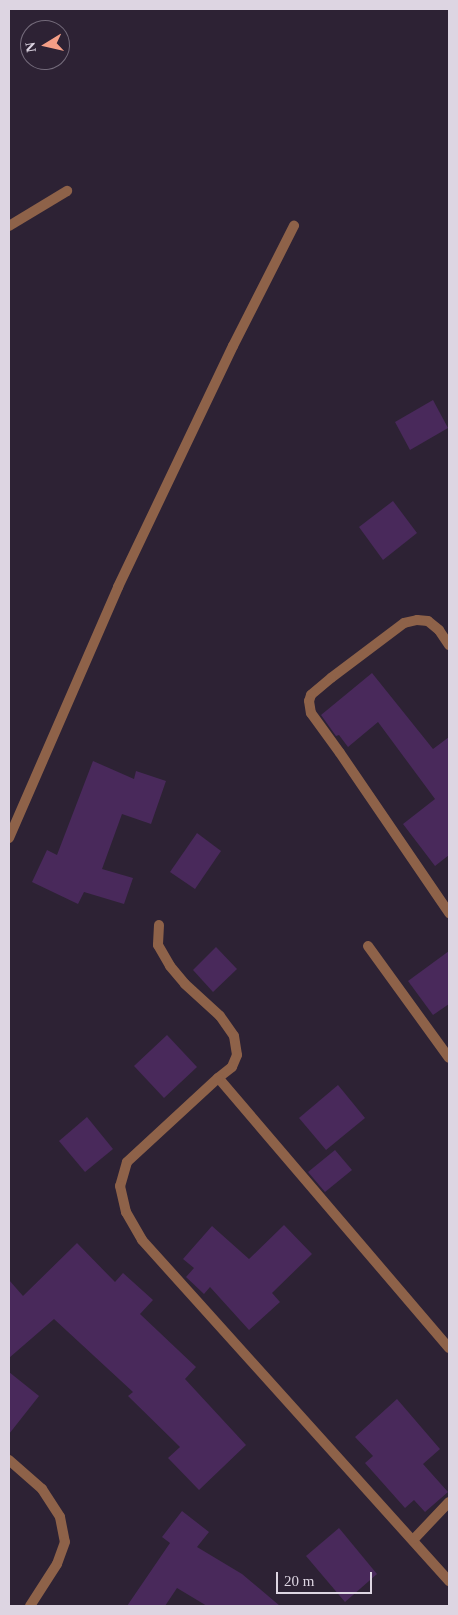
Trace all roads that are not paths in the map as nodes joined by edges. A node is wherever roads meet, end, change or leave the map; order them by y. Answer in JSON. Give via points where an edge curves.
{"nodes":[{"id":1,"x":67,"y":191,"type":"dead end"},
{"id":2,"x":9,"y":226,"type":"edge"},
{"id":3,"x":294,"y":226,"type":"dead end"},
{"id":4,"x":449,"y":645,"type":"edge"},
{"id":5,"x":10,"y":831,"type":"edge"},
{"id":6,"x":449,"y":913,"type":"edge"},
{"id":7,"x":159,"y":925,"type":"dead end"},
{"id":8,"x":368,"y":946,"type":"dead end"},
{"id":9,"x":449,"y":1058,"type":"edge"},
{"id":10,"x":218,"y":1078,"type":"junction"},
{"id":11,"x":449,"y":1348,"type":"edge"},
{"id":12,"x":9,"y":1460,"type":"edge"},
{"id":13,"x":449,"y":1502,"type":"edge"},
{"id":14,"x":414,"y":1540,"type":"junction"},
{"id":15,"x":449,"y":1581,"type":"edge"},
{"id":16,"x":30,"y":1606,"type":"edge"}],
"edges":[{"from":1,"to":2,"type":"street"},
{"from":3,"to":5,"type":"street","via":[[118,587]]},
{"from":4,"to":6,"type":"street","via":[[428,621],[404,623],[331,678],[311,695],[309,701],[311,713]]},
{"from":7,"to":10,"type":"street","via":[[158,945],[170,966],[220,1016],[234,1036],[237,1055],[232,1066]]},
{"from":8,"to":9,"type":"street"},
{"from":10,"to":11,"type":"street"},
{"from":10,"to":14,"type":"street","via":[[128,1162],[120,1186],[126,1212],[142,1240]]},
{"from":12,"to":16,"type":"street","via":[[42,1489],[60,1517],[65,1542],[56,1564]]},
{"from":13,"to":14,"type":"street"},
{"from":14,"to":15,"type":"street"}]}
